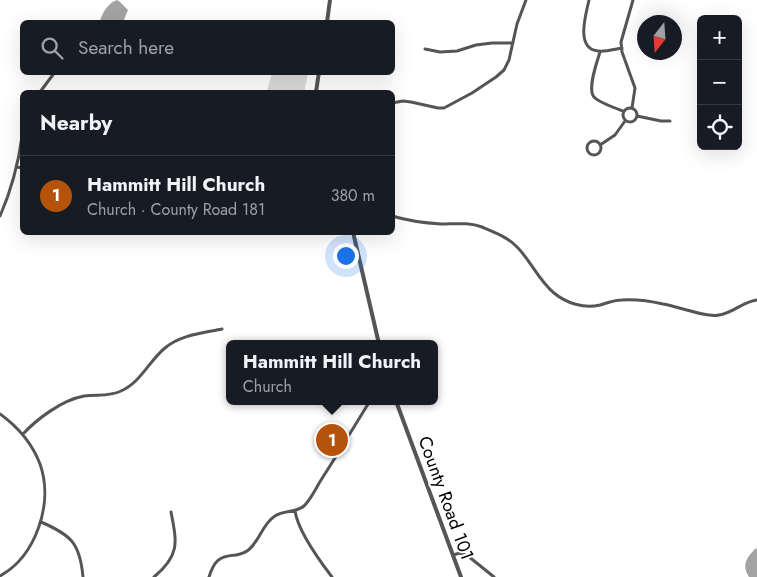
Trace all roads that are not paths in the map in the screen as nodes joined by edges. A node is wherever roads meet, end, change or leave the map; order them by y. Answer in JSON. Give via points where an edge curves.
{"nodes":[{"id":1,"x":330,"y":0,"type":"edge"},
{"id":2,"x":526,"y":0,"type":"edge"},
{"id":3,"x":589,"y":0,"type":"edge"},
{"id":4,"x":633,"y":0,"type":"edge"},
{"id":5,"x":327,"y":20,"type":"edge"},
{"id":6,"x":513,"y":43,"type":"junction"},
{"id":7,"x":622,"y":48,"type":"junction"},
{"id":8,"x":425,"y":49,"type":"dead end"},
{"id":9,"x":600,"y":52,"type":"junction"},
{"id":10,"x":53,"y":75,"type":"edge"},
{"id":11,"x":319,"y":75,"type":"edge"},
{"id":12,"x":42,"y":90,"type":"edge"},
{"id":13,"x":316,"y":90,"type":"edge"},
{"id":14,"x":395,"y":102,"type":"edge"},
{"id":15,"x":632,"y":108,"type":"junction"},
{"id":16,"x":623,"y":111,"type":"junction"},
{"id":17,"x":637,"y":116,"type":"junction"},
{"id":18,"x":625,"y":121,"type":"junction"},
{"id":19,"x":670,"y":121,"type":"dead end"},
{"id":20,"x":600,"y":145,"type":"junction"},
{"id":21,"x":20,"y":149,"type":"edge"},
{"id":22,"x":17,"y":167,"type":"junction"},
{"id":23,"x":20,"y":168,"type":"edge"},
{"id":24,"x":0,"y":216,"type":"edge"},
{"id":25,"x":395,"y":217,"type":"edge"},
{"id":26,"x":354,"y":235,"type":"edge"},
{"id":27,"x":757,"y":300,"type":"edge"},
{"id":28,"x":222,"y":329,"type":"dead end"},
{"id":29,"x":378,"y":340,"type":"edge"},
{"id":30,"x":368,"y":405,"type":"edge"},
{"id":31,"x":397,"y":405,"type":"edge"},
{"id":32,"x":0,"y":414,"type":"edge"},
{"id":33,"x":23,"y":434,"type":"junction"},
{"id":34,"x":295,"y":511,"type":"junction"},
{"id":35,"x":171,"y":512,"type":"dead end"},
{"id":36,"x":41,"y":522,"type":"junction"},
{"id":37,"x":452,"y":555,"type":"junction"},
{"id":38,"x":0,"y":576,"type":"edge"},
{"id":39,"x":82,"y":577,"type":"edge"},
{"id":40,"x":154,"y":577,"type":"edge"},
{"id":41,"x":209,"y":577,"type":"edge"},
{"id":42,"x":332,"y":577,"type":"edge"},
{"id":43,"x":461,"y":577,"type":"edge"},
{"id":44,"x":494,"y":577,"type":"edge"}],
"edges":[{"from":1,"to":5,"type":"street"},
{"from":2,"to":6,"type":"street"},
{"from":3,"to":9,"type":"street","via":[[584,22],[585,39],[590,48]]},
{"from":4,"to":7,"type":"street"},
{"from":6,"to":8,"type":"street","via":[[476,45],[457,51]]},
{"from":6,"to":14,"type":"street","via":[[504,70],[451,105],[438,108]]},
{"from":7,"to":9,"type":"street"},
{"from":7,"to":15,"type":"street","via":[[635,88]]},
{"from":9,"to":16,"type":"street","via":[[592,94]]},
{"from":10,"to":12,"type":"street"},
{"from":11,"to":13,"type":"street"},
{"from":15,"to":16,"type":"street"},
{"from":15,"to":17,"type":"street"},
{"from":16,"to":18,"type":"street"},
{"from":17,"to":18,"type":"street","via":[[632,122]]},
{"from":17,"to":19,"type":"street"},
{"from":18,"to":20,"type":"street","via":[[615,135]]},
{"from":20,"to":20,"type":"street","via":[[590,142],[588,151],[598,154]]},
{"from":21,"to":22,"type":"street"},
{"from":22,"to":23,"type":"street"},
{"from":22,"to":24,"type":"street"},
{"from":25,"to":27,"type":"street","via":[[418,222],[470,224],[499,234],[515,245],[552,292],[577,304],[599,306],[621,300],[642,301],[718,316]]},
{"from":26,"to":29,"type":"street"},
{"from":28,"to":33,"type":"street","via":[[172,343],[128,387],[106,396],[73,399],[57,407]]},
{"from":30,"to":34,"type":"street","via":[[310,498]]},
{"from":31,"to":37,"type":"street","name":"County Road 101"},
{"from":32,"to":33,"type":"street"},
{"from":33,"to":36,"type":"street","via":[[42,468],[45,494]]},
{"from":34,"to":41,"type":"street","via":[[276,515],[248,551],[218,560]]},
{"from":34,"to":42,"type":"street","via":[[300,528]]},
{"from":35,"to":40,"type":"street","via":[[175,546],[167,565]]},
{"from":36,"to":38,"type":"street","via":[[25,554]]},
{"from":36,"to":39,"type":"street","via":[[64,533],[74,544],[82,565]]},
{"from":37,"to":43,"type":"street","name":"County Road 101"},
{"from":37,"to":44,"type":"street","via":[[468,556]]}]}
